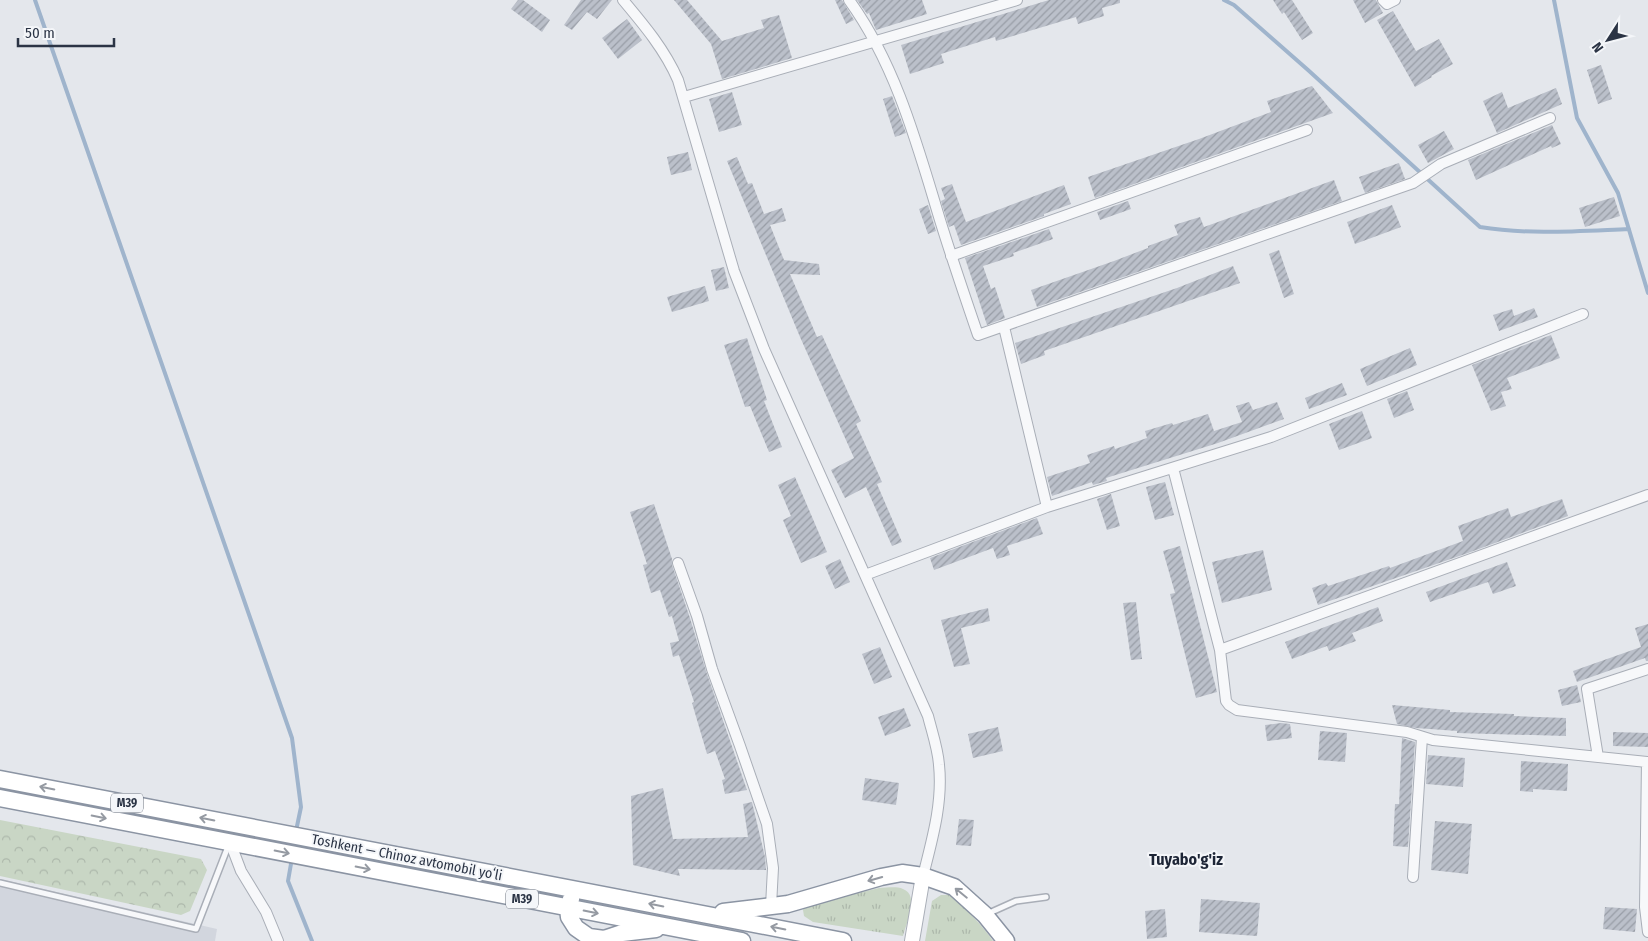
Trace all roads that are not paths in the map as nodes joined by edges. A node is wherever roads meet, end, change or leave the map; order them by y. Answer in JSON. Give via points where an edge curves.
{"nodes":[{"id":1,"x":623,"y":0,"type":"edge"},
{"id":2,"x":849,"y":0,"type":"edge"},
{"id":3,"x":1017,"y":0,"type":"edge"},
{"id":4,"x":1383,"y":0,"type":"edge"},
{"id":5,"x":1395,"y":0,"type":"edge"},
{"id":6,"x":875,"y":42,"type":"junction"},
{"id":7,"x":684,"y":96,"type":"junction"},
{"id":8,"x":1550,"y":118,"type":"dead end"},
{"id":9,"x":1307,"y":130,"type":"dead end"},
{"id":10,"x":951,"y":256,"type":"junction"},
{"id":11,"x":1583,"y":314,"type":"dead end"},
{"id":12,"x":1004,"y":327,"type":"junction"},
{"id":13,"x":1173,"y":468,"type":"junction"},
{"id":14,"x":1648,"y":495,"type":"edge"},
{"id":15,"x":1047,"y":507,"type":"junction"},
{"id":16,"x":678,"y":564,"type":"dead end"},
{"id":17,"x":865,"y":575,"type":"junction"},
{"id":18,"x":1220,"y":650,"type":"junction"},
{"id":19,"x":1648,"y":669,"type":"edge"},
{"id":20,"x":1422,"y":737,"type":"junction"},
{"id":21,"x":1598,"y":757,"type":"junction"},
{"id":22,"x":0,"y":779,"type":"edge"},
{"id":23,"x":0,"y":798,"type":"edge"},
{"id":24,"x":230,"y":842,"type":"junction"},
{"id":25,"x":1647,"y":847,"type":"edge"},
{"id":26,"x":923,"y":876,"type":"junction"},
{"id":27,"x":1413,"y":877,"type":"dead end"},
{"id":28,"x":0,"y":883,"type":"edge"},
{"id":29,"x":579,"y":890,"type":"junction"},
{"id":30,"x":1046,"y":897,"type":"dead end"},
{"id":31,"x":771,"y":906,"type":"junction"},
{"id":32,"x":568,"y":908,"type":"junction"},
{"id":33,"x":704,"y":914,"type":"junction"},
{"id":34,"x":985,"y":915,"type":"junction"},
{"id":35,"x":670,"y":927,"type":"junction"},
{"id":36,"x":1648,"y":932,"type":"edge"},
{"id":37,"x":912,"y":939,"type":"edge"},
{"id":38,"x":735,"y":940,"type":"edge"},
{"id":39,"x":278,"y":941,"type":"edge"},
{"id":40,"x":843,"y":941,"type":"edge"},
{"id":41,"x":1006,"y":941,"type":"edge"}],
"edges":[{"from":1,"to":7,"type":"street","via":[[671,64]]},
{"from":2,"to":6,"type":"street"},
{"from":3,"to":6,"type":"street"},
{"from":4,"to":5,"type":"street","via":[[1387,4]]},
{"from":6,"to":7,"type":"street"},
{"from":6,"to":10,"type":"street","via":[[918,147]]},
{"from":7,"to":17,"type":"street","via":[[748,310]]},
{"from":8,"to":12,"type":"street","via":[[1441,164],[1413,183]]},
{"from":9,"to":10,"type":"street"},
{"from":10,"to":12,"type":"street","via":[[978,335]]},
{"from":11,"to":13,"type":"street","via":[[1271,437]]},
{"from":12,"to":15,"type":"street"},
{"from":13,"to":15,"type":"street"},
{"from":13,"to":18,"type":"street"},
{"from":14,"to":18,"type":"street"},
{"from":15,"to":17,"type":"street"},
{"from":16,"to":31,"type":"street","via":[[767,824],[773,868]]},
{"from":17,"to":26,"type":"street","via":[[928,716],[937,749],[939,806]]},
{"from":18,"to":20,"type":"street","via":[[1226,701],[1236,710],[1407,732]]},
{"from":19,"to":21,"type":"street","via":[[1587,689]]},
{"from":20,"to":21,"type":"street"},
{"from":20,"to":27,"type":"street"},
{"from":21,"to":25,"type":"street","via":[[1647,762]]},
{"from":29,"to":22,"type":"highway","name":"Toshkent — Chinoz avtomobil yoʻli","number":"M39","one_way":true},
{"from":23,"to":24,"type":"highway","name":"Toshkent — Chinoz avtomobil yoʻli","number":"M39","one_way":true},
{"from":24,"to":28,"type":"lane","via":[[196,929]]},
{"from":24,"to":32,"type":"highway","name":"Toshkent — Chinoz avtomobil yoʻli","number":"M39","one_way":true},
{"from":24,"to":39,"type":"street","via":[[241,871],[266,912]]},
{"from":25,"to":36,"type":"street","via":[[1645,907]]},
{"from":26,"to":31,"type":"highway","one_way":true,"via":[[891,875]]},
{"from":34,"to":26,"type":"highway","one_way":true,"via":[[954,888]]},
{"from":26,"to":37,"type":"main road"},
{"from":29,"to":32,"type":"highway"},
{"from":33,"to":29,"type":"highway","name":"Toshkent — Chinoz avtomobil yoʻli","number":"M39","one_way":true},
{"from":30,"to":34,"type":"lane","via":[[1016,901]]},
{"from":31,"to":33,"type":"highway"},
{"from":32,"to":35,"type":"highway","name":"Toshkent — Chinoz avtomobil yoʻli","number":"M39","one_way":true},
{"from":32,"to":35,"type":"highway","via":[[576,928],[589,937],[604,938]]},
{"from":40,"to":33,"type":"highway","name":"Toshkent — Chinoz avtomobil yoʻli","number":"M39","one_way":true},
{"from":34,"to":41,"type":"highway"},
{"from":35,"to":38,"type":"highway","name":"Toshkent — Chinoz avtomobil yoʻli","number":"M39"}]}
